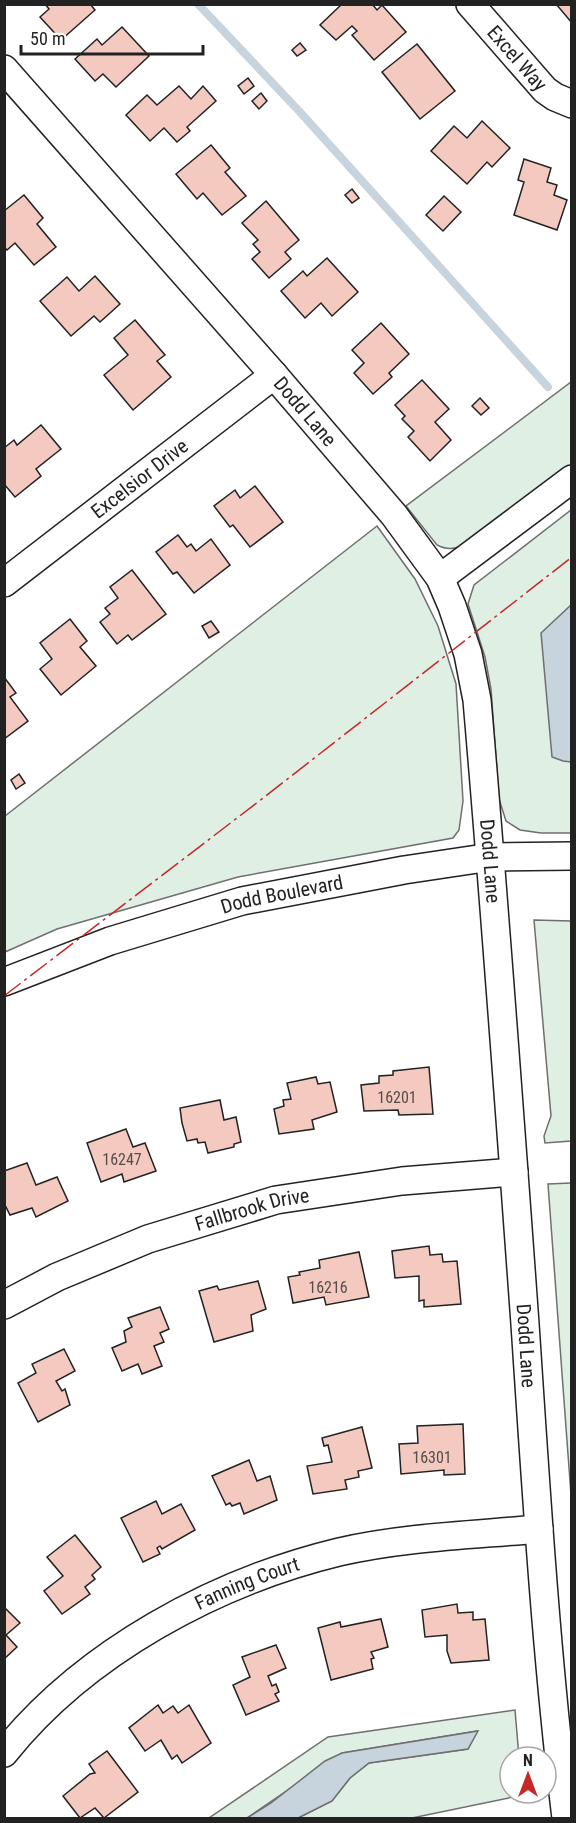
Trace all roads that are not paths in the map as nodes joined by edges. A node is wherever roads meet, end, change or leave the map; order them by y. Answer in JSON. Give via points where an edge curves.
{"nodes":[{"id":1,"x":470,"y":4,"type":"edge"},
{"id":2,"x":4,"y":69,"type":"edge"},
{"id":3,"x":572,"y":104,"type":"edge"},
{"id":4,"x":274,"y":375,"type":"junction"},
{"id":5,"x":572,"y":479,"type":"edge"},
{"id":6,"x":440,"y":578,"type":"junction"},
{"id":7,"x":4,"y":583,"type":"edge"},
{"id":8,"x":572,"y":856,"type":"edge"},
{"id":9,"x":491,"y":857,"type":"junction"},
{"id":10,"x":4,"y":982,"type":"edge"},
{"id":11,"x":514,"y":1172,"type":"junction"},
{"id":12,"x":4,"y":1305,"type":"edge"},
{"id":13,"x":539,"y":1529,"type":"junction"},
{"id":14,"x":4,"y":1753,"type":"edge"},
{"id":15,"x":566,"y":1818,"type":"edge"}],
"edges":[{"from":1,"to":3,"type":"street","name":"Excel Way","via":[[545,90]]},
{"from":2,"to":4,"type":"street","name":"Dodd Lane"},
{"from":4,"to":6,"type":"street","name":"Dodd Lane","via":[[394,515]]},
{"from":4,"to":7,"type":"street","name":"Excelsior Drive"},
{"from":5,"to":6,"type":"street"},
{"from":6,"to":9,"type":"street","name":"Dodd Lane","via":[[468,654],[477,700]]},
{"from":8,"to":9,"type":"street","name":"Dodd Boulevard"},
{"from":9,"to":10,"type":"street","name":"Dodd Boulevard","via":[[242,901],[110,941]]},
{"from":9,"to":11,"type":"street","name":"Dodd Lane"},
{"from":11,"to":12,"type":"street","name":"Fallbrook Drive","via":[[402,1181],[276,1200],[148,1239],[57,1277]]},
{"from":11,"to":13,"type":"street","name":"Dodd Lane"},
{"from":13,"to":14,"type":"street","name":"Fanning Court","via":[[426,1539],[340,1552],[237,1586],[189,1607],[103,1661],[57,1698]]},
{"from":13,"to":15,"type":"street","name":"Dodd Lane"}]}
